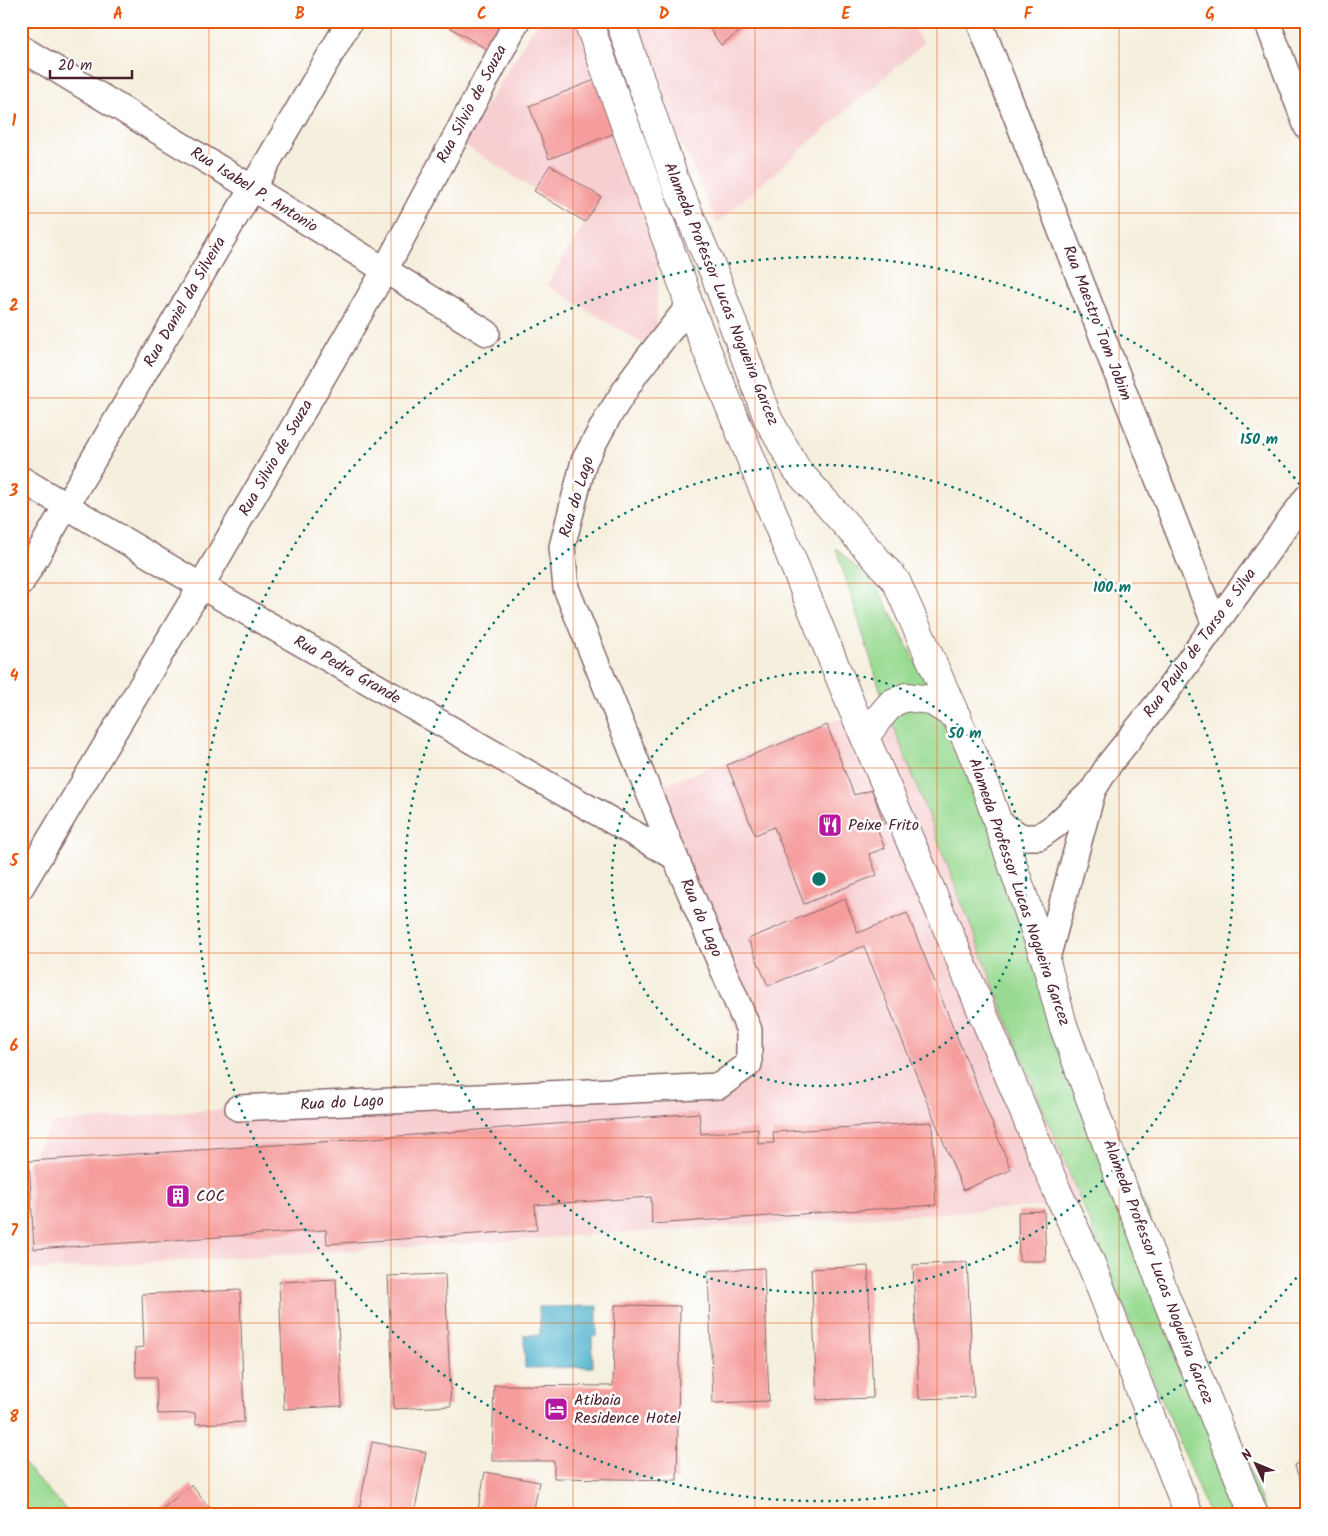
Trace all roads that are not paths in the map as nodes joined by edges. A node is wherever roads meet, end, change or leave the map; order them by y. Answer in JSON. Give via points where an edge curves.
{"nodes":[{"id":1,"x":350,"y":21,"type":"edge"},
{"id":2,"x":516,"y":21,"type":"edge"},
{"id":3,"x":588,"y":21,"type":"edge"},
{"id":4,"x":620,"y":21,"type":"edge"},
{"id":5,"x":979,"y":21,"type":"edge"},
{"id":6,"x":1267,"y":21,"type":"edge"},
{"id":7,"x":21,"y":48,"type":"edge"},
{"id":8,"x":1307,"y":127,"type":"edge"},
{"id":9,"x":252,"y":188,"type":"junction"},
{"id":10,"x":385,"y":270,"type":"junction"},
{"id":11,"x":689,"y":306,"type":"junction"},
{"id":12,"x":486,"y":333,"type":"dead end"},
{"id":13,"x":21,"y":479,"type":"edge"},
{"id":14,"x":1307,"y":497,"type":"edge"},
{"id":15,"x":67,"y":506,"type":"junction"},
{"id":16,"x":21,"y":583,"type":"edge"},
{"id":17,"x":201,"y":586,"type":"junction"},
{"id":18,"x":1215,"y":625,"type":"junction"},
{"id":19,"x":957,"y":717,"type":"junction"},
{"id":20,"x":865,"y":737,"type":"junction"},
{"id":21,"x":1093,"y":790,"type":"junction"},
{"id":22,"x":998,"y":822,"type":"junction"},
{"id":23,"x":675,"y":857,"type":"junction"},
{"id":24,"x":21,"y":887,"type":"edge"},
{"id":25,"x":1046,"y":962,"type":"junction"},
{"id":26,"x":238,"y":1108,"type":"dead end"},
{"id":27,"x":1188,"y":1515,"type":"edge"},
{"id":28,"x":1254,"y":1515,"type":"edge"}],
"edges":[{"from":1,"to":9,"type":"street","name":"Rua Daniel da Silveira"},
{"from":2,"to":10,"type":"street","name":"Rua Silvio de Souza"},
{"from":3,"to":11,"type":"main road","name":"Alameda Professor Lucas Nogueira Garcez"},
{"from":4,"to":19,"type":"main road","name":"Alameda Professor Lucas Nogueira Garcez","via":[[676,184],[716,275],[768,419],[797,470],[896,581]]},
{"from":5,"to":18,"type":"street","name":"Rua Maestro Tom Jobim"},
{"from":6,"to":8,"type":"street"},
{"from":7,"to":9,"type":"street","name":"Rua Isabel P. Antonio"},
{"from":9,"to":10,"type":"street","name":"Rua Isabel P. Antonio"},
{"from":9,"to":15,"type":"street","name":"Rua Daniel da Silveira"},
{"from":10,"to":12,"type":"street","name":"Rua Isabel P. Antonio"},
{"from":10,"to":17,"type":"street","name":"Rua Silvio de Souza"},
{"from":11,"to":20,"type":"main road","name":"Alameda Professor Lucas Nogueira Garcez"},
{"from":11,"to":23,"type":"street","name":"Rua do Lago","via":[[636,373],[584,461],[562,546],[566,588]]},
{"from":13,"to":15,"type":"street","name":"Rua Pedra Grande"},
{"from":14,"to":18,"type":"street","name":"Rua Paulo de Tarso e Silva"},
{"from":15,"to":16,"type":"street","name":"Rua Daniel da Silveira"},
{"from":15,"to":17,"type":"street","name":"Rua Pedra Grande"},
{"from":17,"to":23,"type":"street","name":"Rua Pedra Grande"},
{"from":17,"to":24,"type":"street","name":"Rua Silvio de Souza"},
{"from":18,"to":21,"type":"street","name":"Rua Paulo de Tarso e Silva"},
{"from":19,"to":20,"type":"main road","via":[[930,700],[906,697],[892,703]]},
{"from":19,"to":22,"type":"main road","name":"Alameda Professor Lucas Nogueira Garcez"},
{"from":20,"to":27,"type":"main road","name":"Alameda Professor Lucas Nogueira Garcez","via":[[1058,1193],[1090,1261]]},
{"from":21,"to":22,"type":"street","name":"Rua Paulo de Tarso e Silva","via":[[1039,837],[1022,837]]},
{"from":21,"to":25,"type":"street","name":"Rua Paulo de Tarso e Silva"},
{"from":22,"to":25,"type":"main road","name":"Alameda Professor Lucas Nogueira Garcez"},
{"from":23,"to":26,"type":"street","name":"Rua do Lago","via":[[749,1030],[749,1064],[719,1086]]},
{"from":25,"to":28,"type":"main road","name":"Alameda Professor Lucas Nogueira Garcez","via":[[1063,1026],[1126,1196]]}]}
